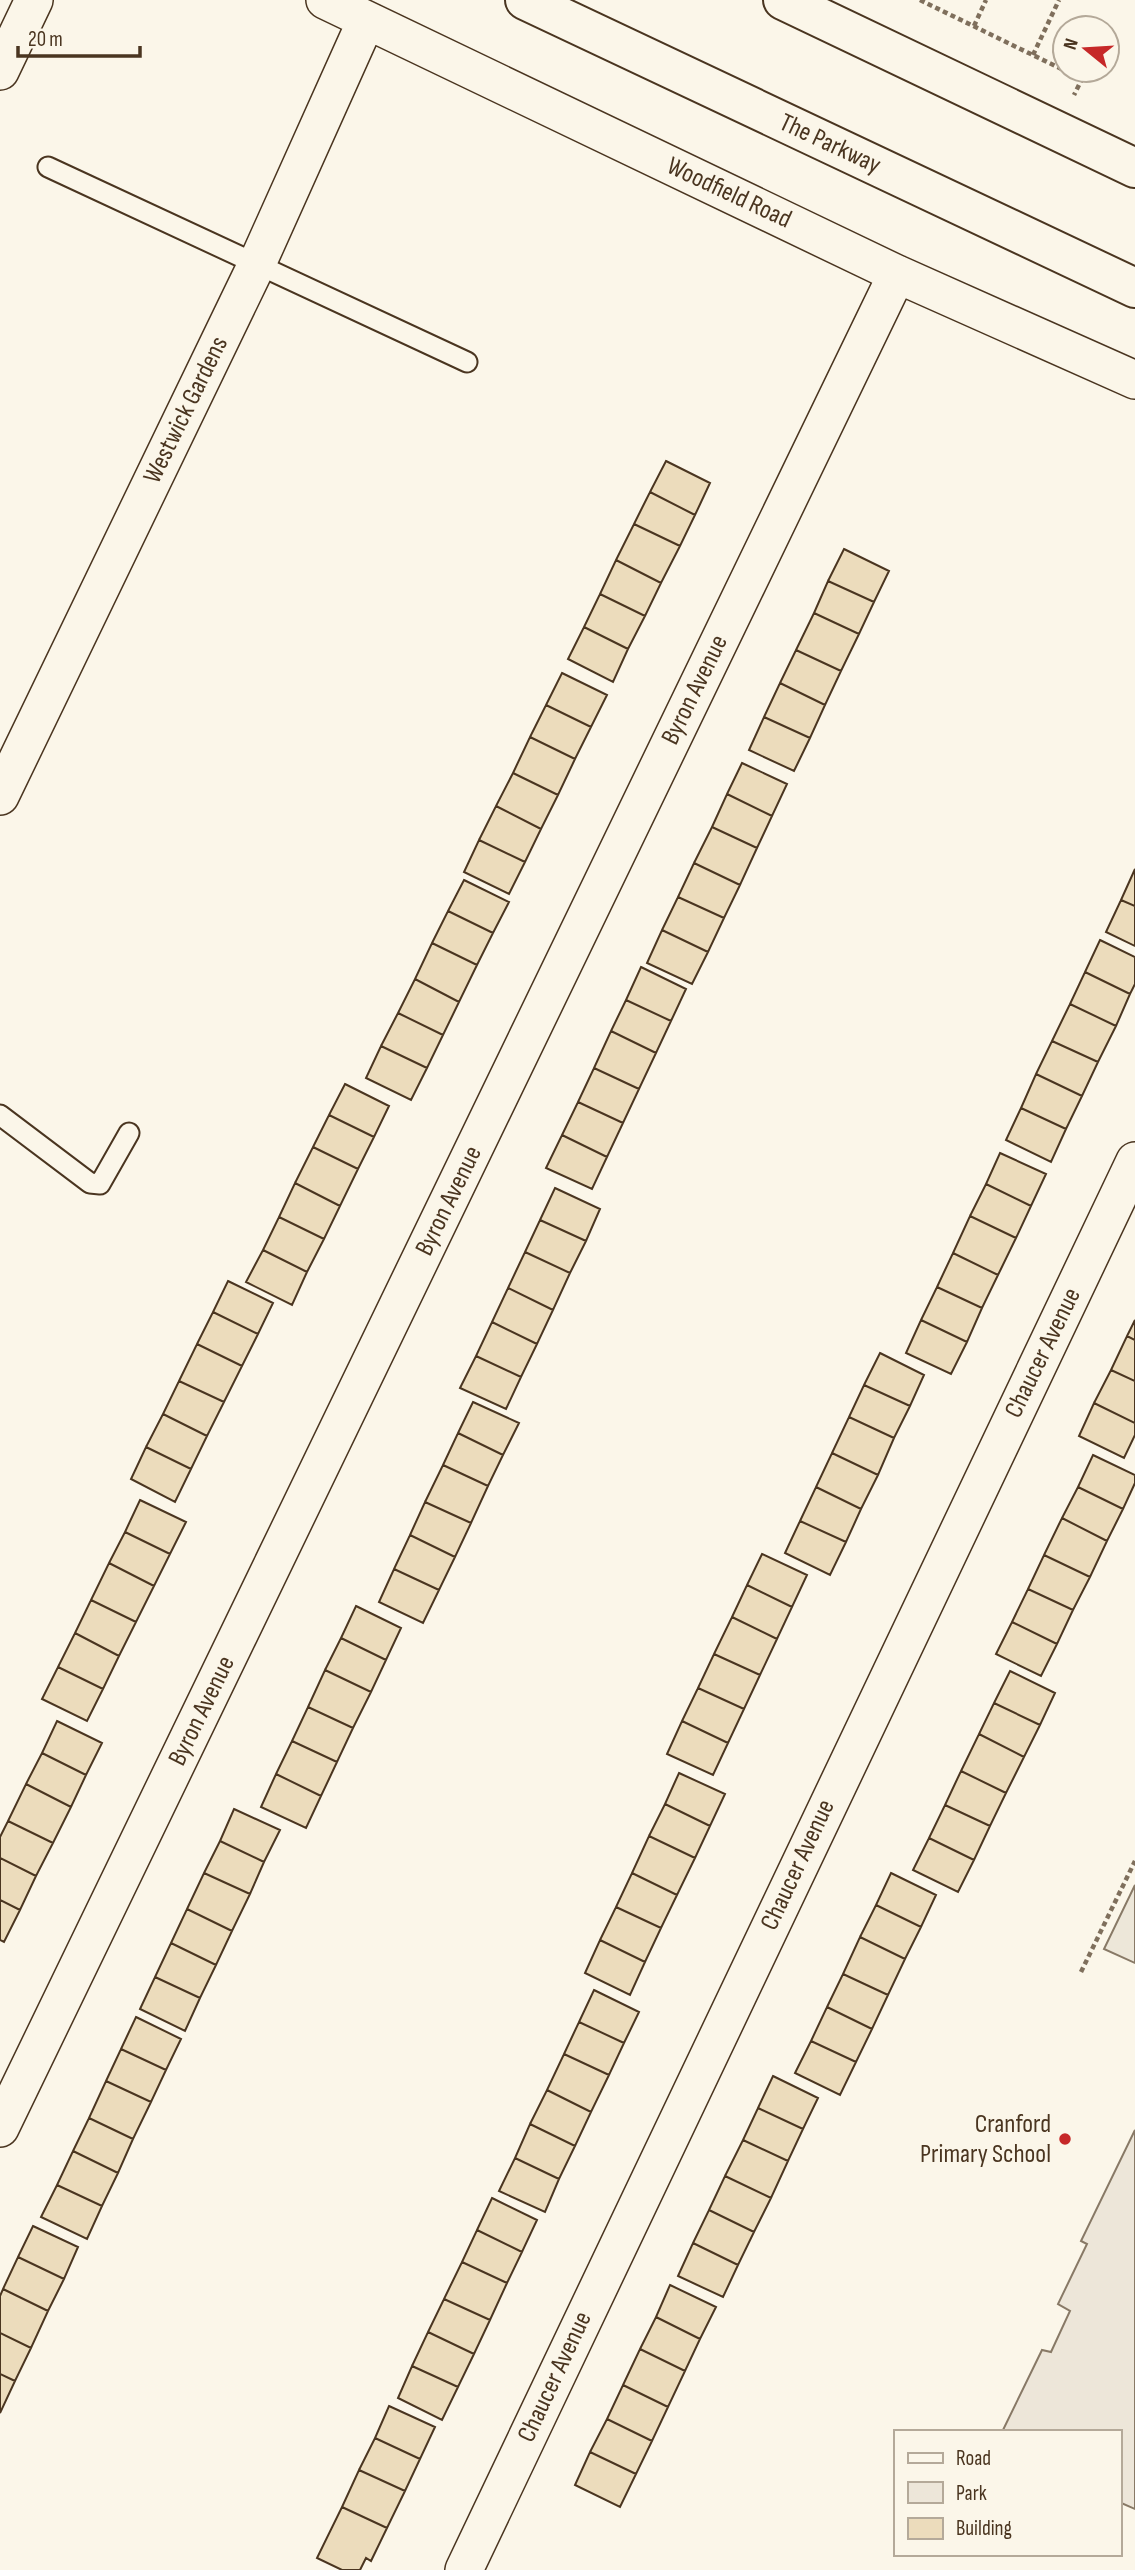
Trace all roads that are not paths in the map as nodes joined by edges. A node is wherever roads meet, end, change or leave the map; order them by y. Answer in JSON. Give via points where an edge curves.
{"nodes":[{"id":1,"x":34,"y":0,"type":"edge"},
{"id":2,"x":325,"y":0,"type":"edge"},
{"id":3,"x":525,"y":0,"type":"edge"},
{"id":4,"x":783,"y":0,"type":"edge"},
{"id":5,"x":366,"y":21,"type":"junction"},
{"id":6,"x":0,"y":71,"type":"edge"},
{"id":7,"x":48,"y":167,"type":"dead end"},
{"id":8,"x":1135,"y":168,"type":"edge"},
{"id":9,"x":256,"y":266,"type":"junction"},
{"id":10,"x":897,"y":274,"type":"junction"},
{"id":11,"x":1135,"y":288,"type":"edge"},
{"id":12,"x":467,"y":362,"type":"dead end"},
{"id":13,"x":1135,"y":380,"type":"edge"},
{"id":14,"x":0,"y":796,"type":"edge"},
{"id":15,"x":0,"y":1115,"type":"edge"},
{"id":16,"x":129,"y":1133,"type":"dead end"},
{"id":17,"x":1135,"y":1161,"type":"edge"},
{"id":18,"x":0,"y":2128,"type":"edge"},
{"id":19,"x":464,"y":2570,"type":"edge"}],
"edges":[{"from":1,"to":6,"type":"street"},
{"from":2,"to":5,"type":"street","name":"Woodfield Road"},
{"from":3,"to":11,"type":"highway","name":"The Parkway"},
{"from":4,"to":8,"type":"highway"},
{"from":5,"to":9,"type":"street","name":"Westwick Gardens"},
{"from":5,"to":10,"type":"street","name":"Woodfield Road"},
{"from":7,"to":9,"type":"lane"},
{"from":9,"to":12,"type":"lane"},
{"from":9,"to":14,"type":"street","name":"Westwick Gardens"},
{"from":10,"to":13,"type":"street","name":"Woodfield Road"},
{"from":10,"to":18,"type":"street","name":"Byron Avenue"},
{"from":15,"to":16,"type":"lane","via":[[90,1183],[100,1184]]},
{"from":17,"to":19,"type":"street","name":"Chaucer Avenue"}]}
